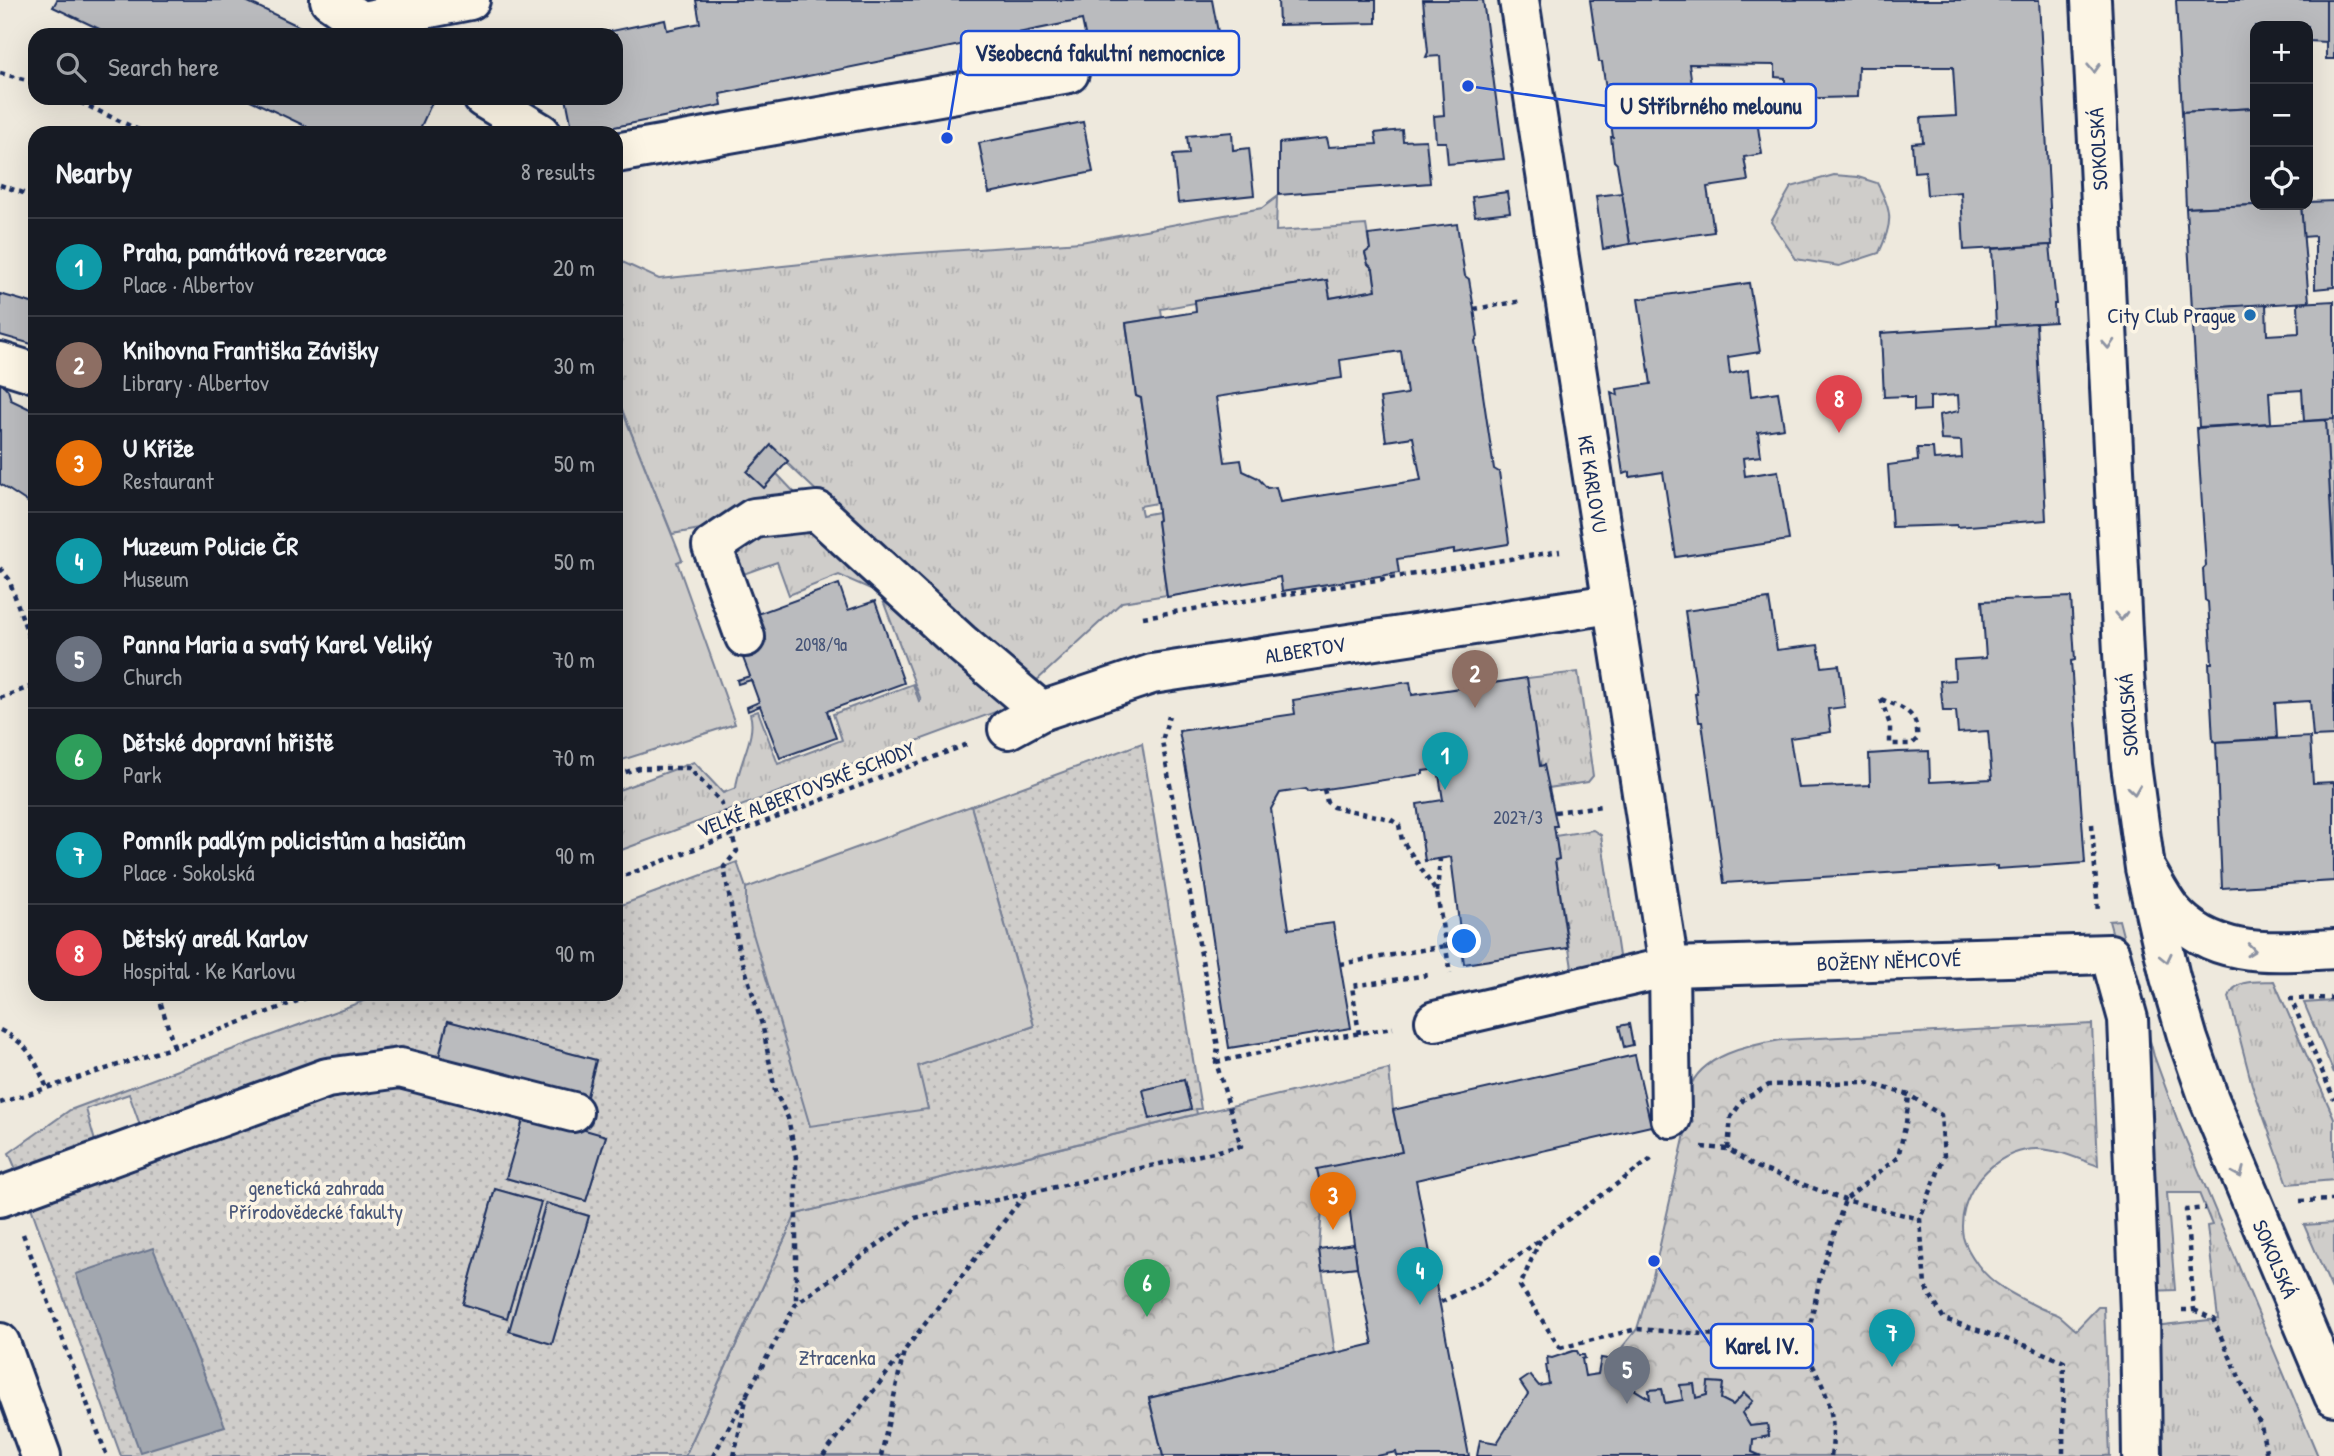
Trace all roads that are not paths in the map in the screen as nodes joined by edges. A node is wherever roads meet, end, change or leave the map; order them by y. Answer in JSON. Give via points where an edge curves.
{"nodes":[{"id":1,"x":470,"y":0,"type":"edge"},
{"id":2,"x":1519,"y":0,"type":"edge"},
{"id":3,"x":2091,"y":0,"type":"edge"},
{"id":4,"x":356,"y":19,"type":"edge"},
{"id":5,"x":1069,"y":73,"type":"dead end"},
{"id":6,"x":495,"y":105,"type":"edge"},
{"id":7,"x":529,"y":126,"type":"edge"},
{"id":8,"x":623,"y":152,"type":"edge"},
{"id":9,"x":0,"y":362,"type":"edge"},
{"id":10,"x":28,"y":371,"type":"edge"},
{"id":11,"x":1611,"y":604,"type":"junction"},
{"id":12,"x":745,"y":636,"type":"dead end"},
{"id":13,"x":1041,"y":710,"type":"junction"},
{"id":14,"x":1008,"y":729,"type":"road end"},
{"id":15,"x":2145,"y":868,"type":"junction"},
{"id":16,"x":2334,"y":949,"type":"edge"},
{"id":17,"x":1669,"y":967,"type":"junction"},
{"id":18,"x":1435,"y":1021,"type":"road end"},
{"id":19,"x":573,"y":1112,"type":"dead end"},
{"id":20,"x":1671,"y":1131,"type":"road end"},
{"id":21,"x":4,"y":1196,"type":"edge"},
{"id":22,"x":0,"y":1343,"type":"edge"},
{"id":23,"x":2334,"y":1396,"type":"edge"},
{"id":24,"x":41,"y":1456,"type":"edge"},
{"id":25,"x":2142,"y":1456,"type":"edge"}],
"edges":[{"from":1,"to":4,"type":"street"},
{"from":2,"to":11,"type":"street","name":"KE KARLOVU"},
{"from":3,"to":15,"type":"street","name":"SOKOLSKÁ","one_way":true,"via":[[2124,673]]},
{"from":5,"to":8,"type":"street"},
{"from":6,"to":7,"type":"street"},
{"from":9,"to":10,"type":"street"},
{"from":11,"to":13,"type":"street","name":"ALBERTOV","via":[[1152,674]]},
{"from":11,"to":17,"type":"street","name":"KE KARLOVU"},
{"from":12,"to":13,"type":"street","via":[[712,545],[754,518],[817,511]]},
{"from":13,"to":14,"type":"street","name":"ALBERTOV"},
{"from":15,"to":16,"type":"street","one_way":true,"via":[[2184,924],[2220,944],[2260,952]]},
{"from":15,"to":23,"type":"street","name":"SOKOLSKÁ","one_way":true,"via":[[2170,977],[2208,1099]]},
{"from":17,"to":18,"type":"street","name":"BOŽENY NĚMCOVÉ"},
{"from":17,"to":20,"type":"street","name":"KE KARLOVU"},
{"from":17,"to":25,"type":"street","name":"BOŽENY NĚMCOVÉ","via":[[2110,954],[2128,1019]]},
{"from":19,"to":21,"type":"street","via":[[400,1068],[388,1069],[327,1079]]},
{"from":22,"to":24,"type":"street"}]}
